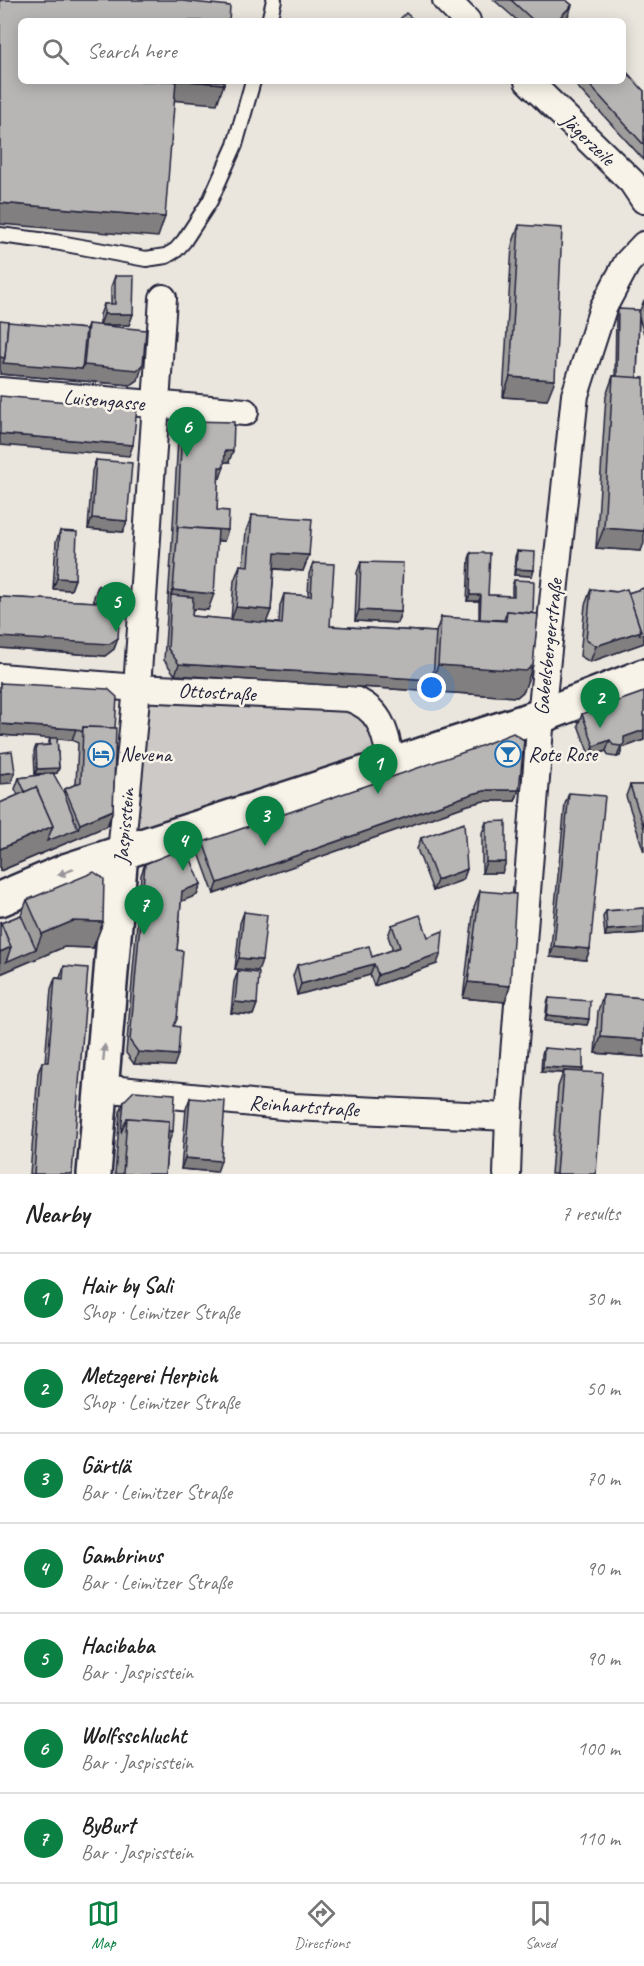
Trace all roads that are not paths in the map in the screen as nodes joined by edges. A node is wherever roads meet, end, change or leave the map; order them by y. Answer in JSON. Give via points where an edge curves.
{"nodes":[{"id":1,"x":274,"y":0,"type":"edge"},
{"id":2,"x":446,"y":0,"type":"edge"},
{"id":3,"x":270,"y":18,"type":"edge"},
{"id":4,"x":464,"y":18,"type":"edge"},
{"id":5,"x":252,"y":84,"type":"edge"},
{"id":6,"x":531,"y":84,"type":"edge"},
{"id":7,"x":644,"y":200,"type":"edge"},
{"id":8,"x":0,"y":235,"type":"edge"},
{"id":9,"x":644,"y":245,"type":"edge"},
{"id":10,"x":163,"y":298,"type":"dead end"},
{"id":11,"x":0,"y":391,"type":"edge"},
{"id":12,"x":156,"y":404,"type":"junction"},
{"id":13,"x":245,"y":412,"type":"dead end"},
{"id":14,"x":644,"y":676,"type":"edge"},
{"id":15,"x":0,"y":677,"type":"edge"},
{"id":16,"x":137,"y":688,"type":"junction"},
{"id":17,"x":541,"y":716,"type":"junction"},
{"id":18,"x":392,"y":765,"type":"junction"},
{"id":19,"x":121,"y":852,"type":"junction"},
{"id":20,"x":0,"y":899,"type":"edge"},
{"id":21,"x":100,"y":1088,"type":"junction"},
{"id":22,"x":509,"y":1117,"type":"junction"},
{"id":23,"x":94,"y":1174,"type":"edge"},
{"id":24,"x":507,"y":1174,"type":"edge"}],
"edges":[{"from":1,"to":3,"type":"lane"},
{"from":2,"to":4,"type":"street"},
{"from":5,"to":8,"type":"lane","via":[[235,145],[210,201],[176,250],[146,259]]},
{"from":6,"to":7,"type":"street","name":"Jägerzeile","via":[[632,182]]},
{"from":9,"to":17,"type":"street","name":"Gabelsbergerstraße","via":[[627,263],[603,308],[575,394]]},
{"from":10,"to":12,"type":"street","name":"Jaspisstein"},
{"from":11,"to":12,"type":"street","name":"Luisengasse"},
{"from":12,"to":13,"type":"street","name":"Luisengasse"},
{"from":12,"to":16,"type":"street","name":"Jaspisstein"},
{"from":14,"to":17,"type":"street"},
{"from":15,"to":16,"type":"street","name":"Ottostraße"},
{"from":16,"to":18,"type":"street","name":"Ottostraße","via":[[337,697],[360,702],[381,723]]},
{"from":16,"to":19,"type":"street","name":"Jaspisstein"},
{"from":17,"to":18,"type":"street"},
{"from":17,"to":22,"type":"street","name":"Gabelsbergerstraße"},
{"from":18,"to":19,"type":"street"},
{"from":19,"to":20,"type":"street","one_way":true},
{"from":21,"to":19,"type":"street","name":"Jaspisstein","one_way":true},
{"from":21,"to":22,"type":"street","name":"Reinhartstraße","via":[[293,1107]]},
{"from":21,"to":23,"type":"street","name":"Jaspisstein"},
{"from":22,"to":24,"type":"street","name":"Gabelsbergerstraße"}]}
